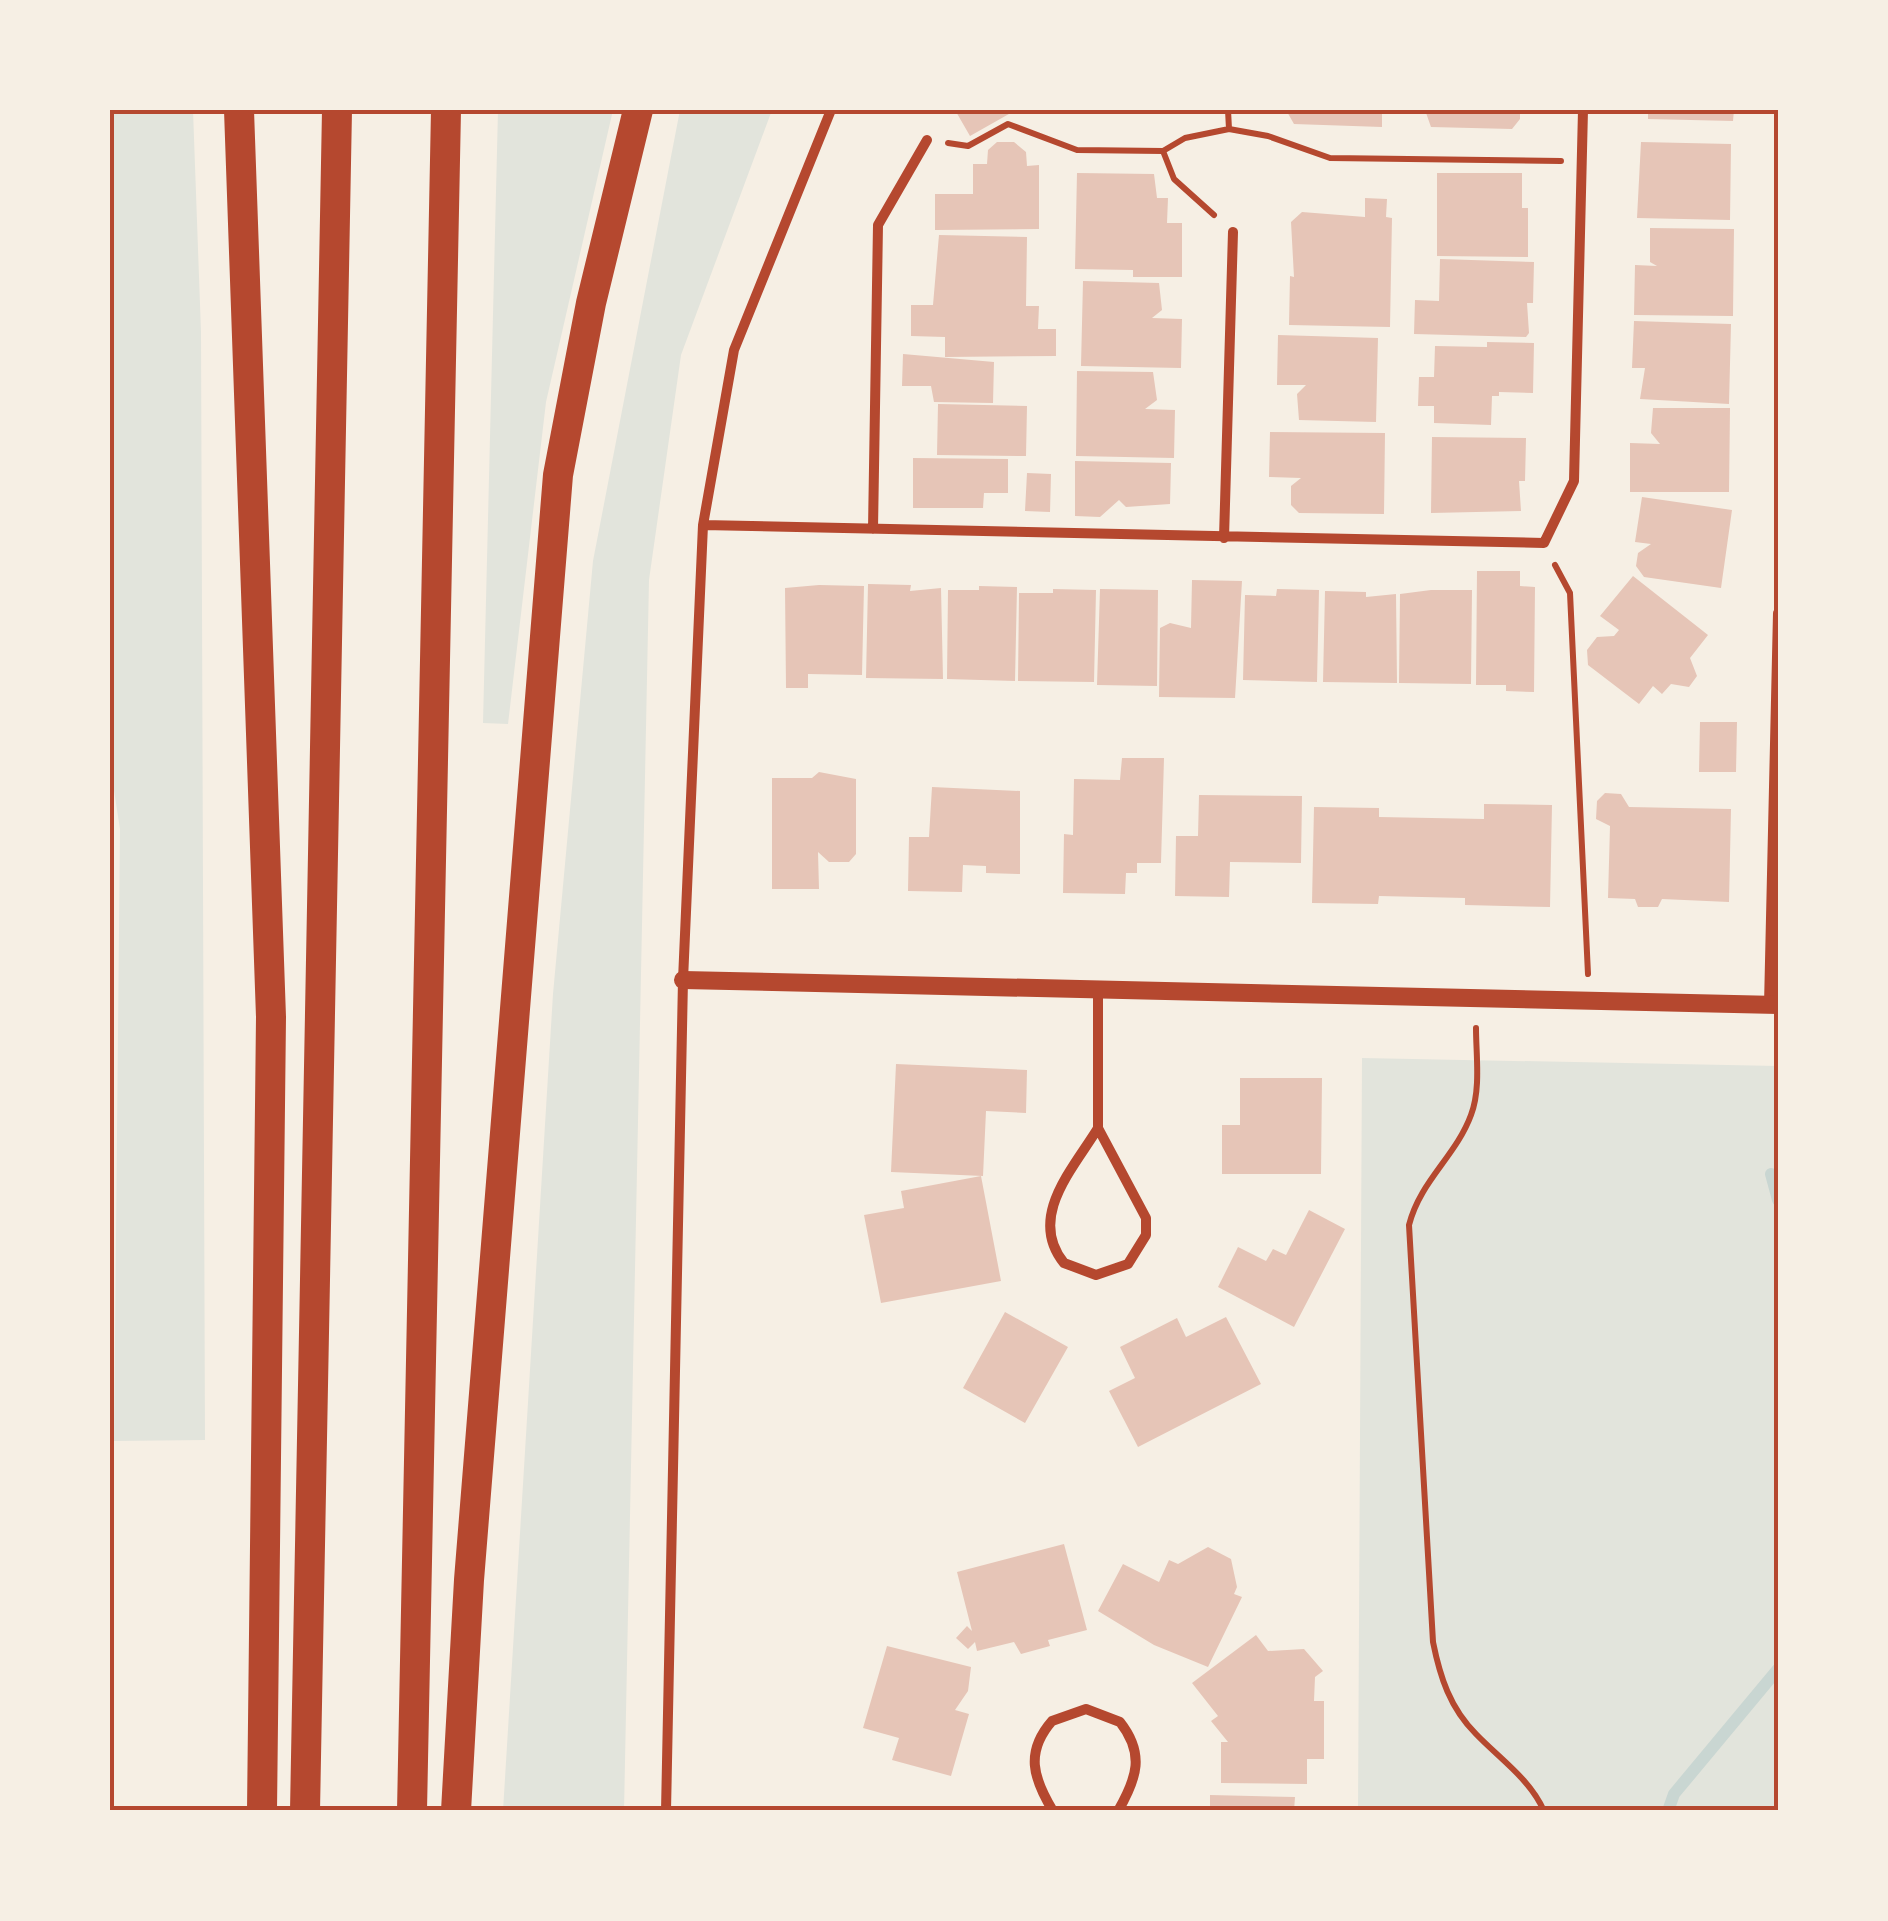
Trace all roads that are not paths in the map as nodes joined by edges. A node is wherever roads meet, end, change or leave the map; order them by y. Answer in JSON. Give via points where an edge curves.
{"nodes":[{"id":1,"x":239,"y":110,"type":"edge"},
{"id":2,"x":337,"y":110,"type":"edge"},
{"id":3,"x":446,"y":110,"type":"edge"},
{"id":4,"x":638,"y":110,"type":"edge"},
{"id":5,"x":831,"y":110,"type":"edge"},
{"id":6,"x":1583,"y":110,"type":"edge"},
{"id":7,"x":926,"y":140,"type":"road end"},
{"id":8,"x":1232,"y":232,"type":"road end"},
{"id":9,"x":703,"y":525,"type":"junction"},
{"id":10,"x":873,"y":530,"type":"junction"},
{"id":11,"x":1224,"y":538,"type":"junction"},
{"id":12,"x":1778,"y":613,"type":"edge"},
{"id":13,"x":684,"y":980,"type":"junction"},
{"id":14,"x":1098,"y":988,"type":"junction"},
{"id":15,"x":1774,"y":1005,"type":"edge"},
{"id":16,"x":1098,"y":1128,"type":"junction"},
{"id":17,"x":262,"y":1811,"type":"edge"},
{"id":18,"x":305,"y":1811,"type":"edge"},
{"id":19,"x":412,"y":1811,"type":"edge"},
{"id":20,"x":456,"y":1811,"type":"edge"},
{"id":21,"x":666,"y":1811,"type":"edge"},
{"id":22,"x":1052,"y":1811,"type":"edge"},
{"id":23,"x":1118,"y":1811,"type":"edge"}],
"edges":[{"from":1,"to":17,"type":"highway","via":[[271,1017]]},
{"from":2,"to":18,"type":"highway"},
{"from":3,"to":19,"type":"highway"},
{"from":4,"to":20,"type":"highway","via":[[558,475]]},
{"from":5,"to":9,"type":"street","via":[[734,350]]},
{"from":6,"to":11,"type":"street","via":[[1574,481],[1544,543]]},
{"from":7,"to":10,"type":"street","via":[[878,225]]},
{"from":8,"to":11,"type":"street"},
{"from":9,"to":10,"type":"street"},
{"from":9,"to":13,"type":"street"},
{"from":10,"to":11,"type":"street"},
{"from":12,"to":15,"type":"street"},
{"from":13,"to":14,"type":"street"},
{"from":13,"to":21,"type":"street"},
{"from":14,"to":15,"type":"street"},
{"from":14,"to":16,"type":"street"},
{"from":16,"to":16,"type":"street","via":[[1055,1200],[1048,1233],[1064,1263],[1096,1275],[1128,1264],[1146,1235],[1146,1218]]},
{"from":22,"to":23,"type":"street","via":[[1033,1770],[1033,1752],[1052,1721],[1086,1709],[1120,1722],[1137,1754],[1137,1772]]}]}
